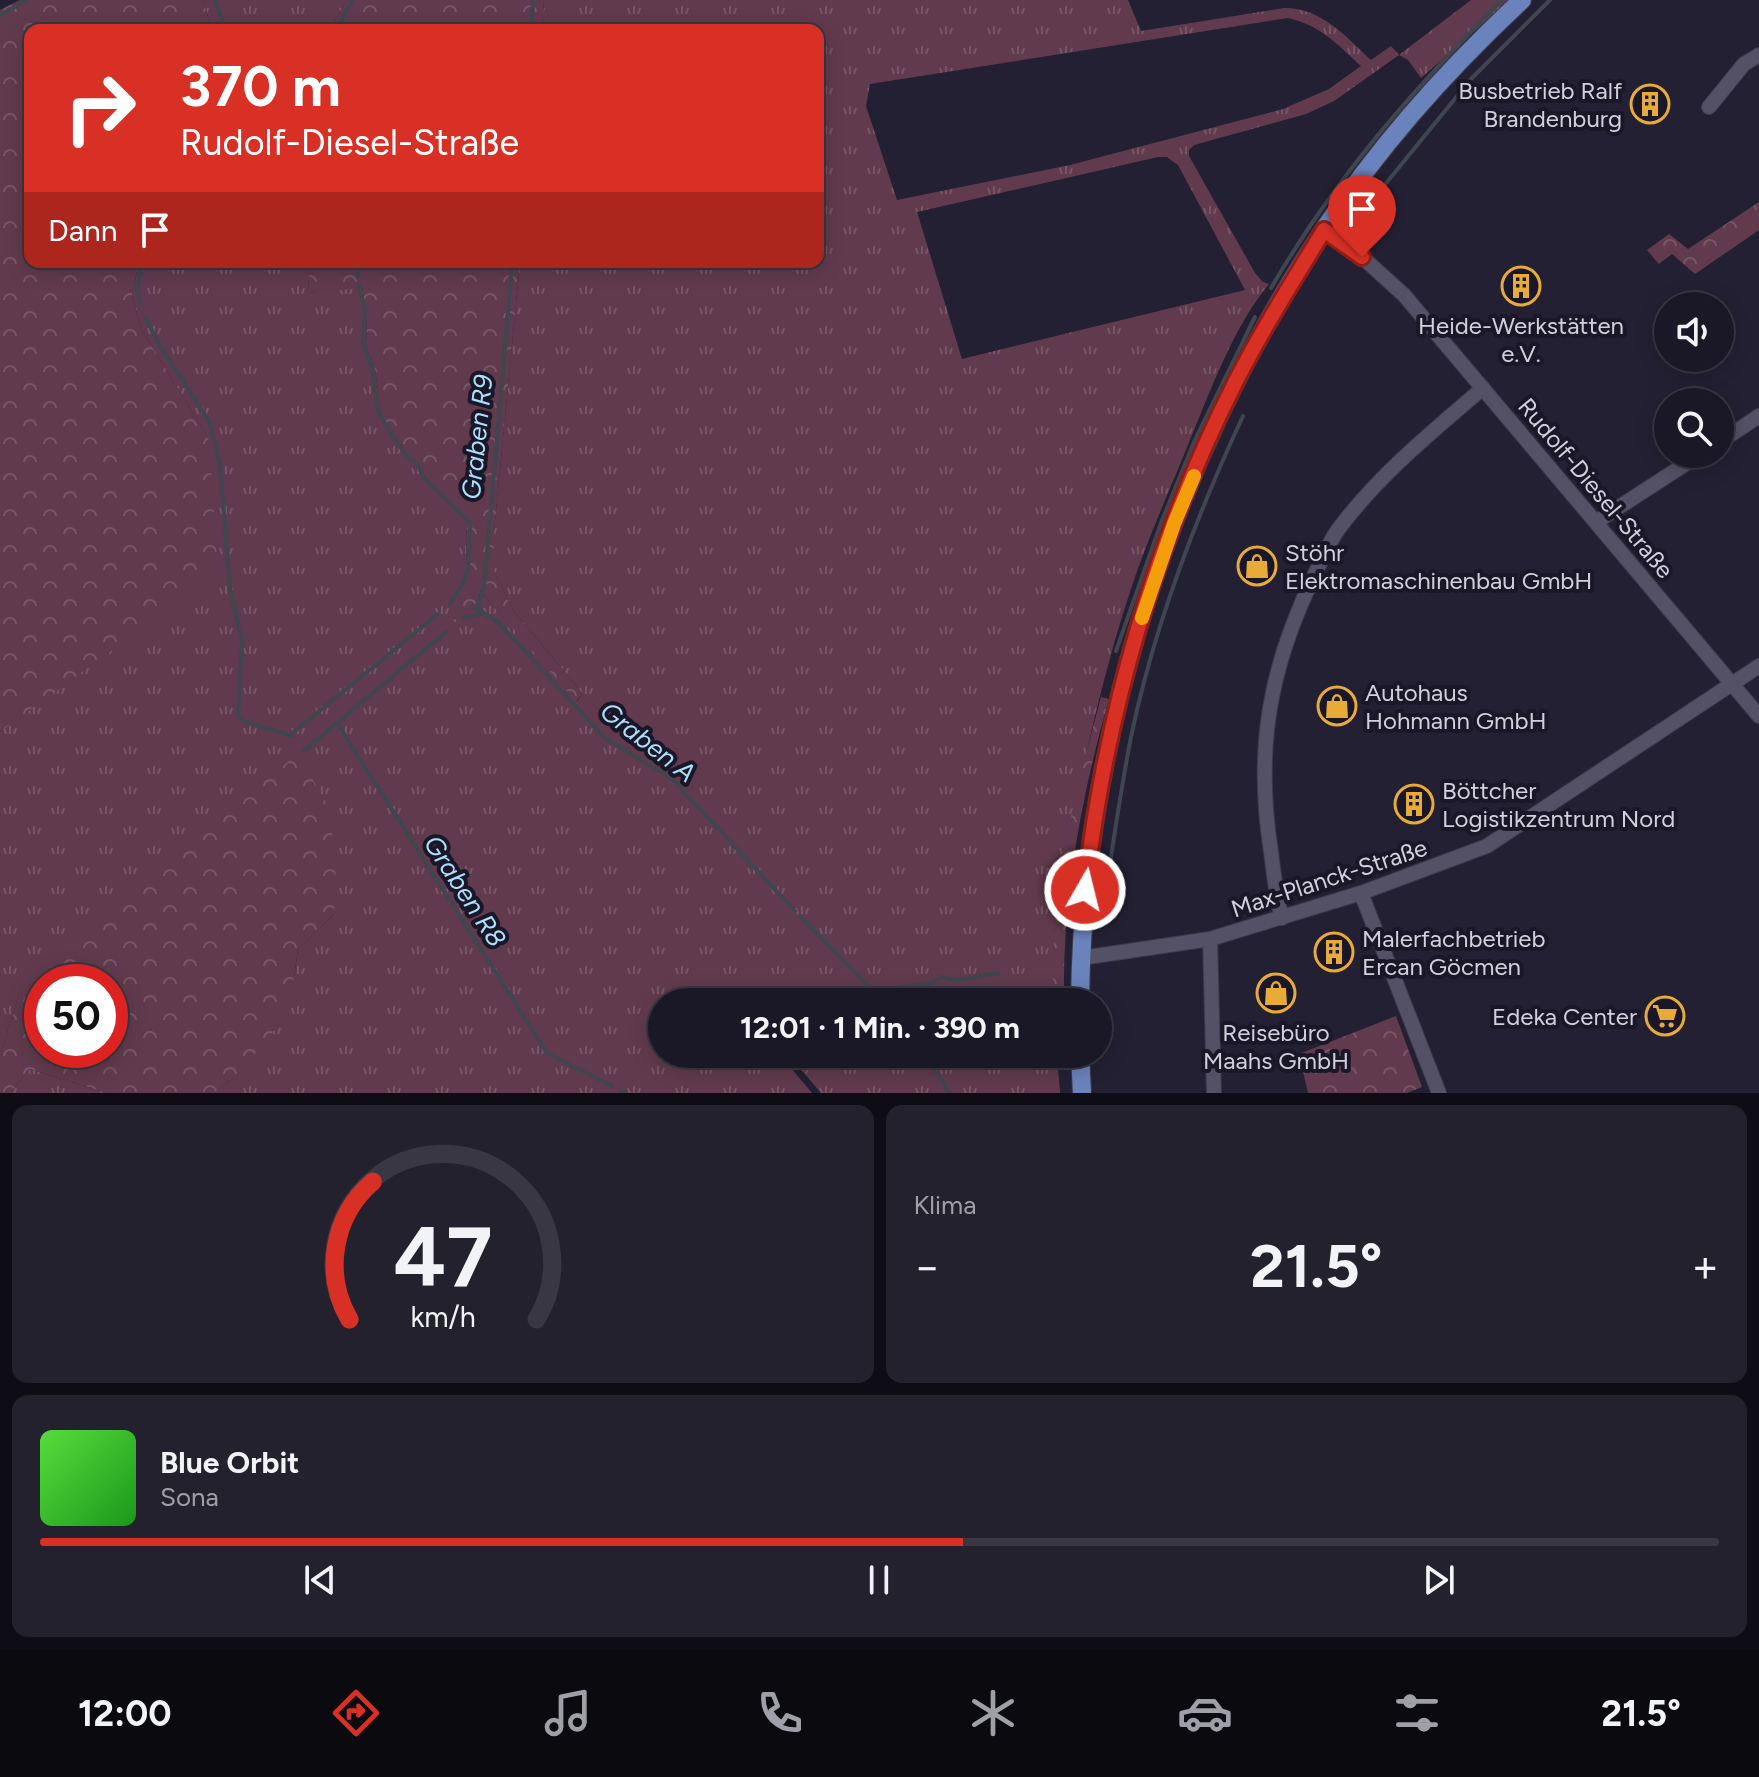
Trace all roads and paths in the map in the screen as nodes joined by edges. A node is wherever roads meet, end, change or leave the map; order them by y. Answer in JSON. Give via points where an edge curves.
{"nodes":[{"id":1,"x":1522,"y":0,"type":"edge"},
{"id":2,"x":1759,"y":55,"type":"edge"},
{"id":3,"x":1709,"y":107,"type":"dead end"},
{"id":4,"x":1324,"y":230,"type":"junction"},
{"id":5,"x":1483,"y":388,"type":"junction"},
{"id":6,"x":1759,"y":416,"type":"edge"},
{"id":7,"x":1734,"y":433,"type":"edge"},
{"id":8,"x":1679,"y":468,"type":"edge"},
{"id":9,"x":1596,"y":522,"type":"junction"},
{"id":10,"x":1759,"y":666,"type":"edge"},
{"id":11,"x":1732,"y":684,"type":"junction"},
{"id":12,"x":1759,"y":716,"type":"edge"},
{"id":13,"x":1361,"y":893,"type":"junction"},
{"id":14,"x":1282,"y":918,"type":"junction"},
{"id":15,"x":1210,"y":939,"type":"junction"},
{"id":16,"x":1081,"y":958,"type":"junction"},
{"id":17,"x":1080,"y":988,"type":"edge"},
{"id":18,"x":1081,"y":1068,"type":"edge"},
{"id":19,"x":1082,"y":1093,"type":"edge"},
{"id":20,"x":1214,"y":1093,"type":"edge"},
{"id":21,"x":1439,"y":1093,"type":"edge"}],
"edges":[{"from":1,"to":4,"type":"main road","via":[[1387,144]]},
{"from":2,"to":3,"type":"street","via":[[1744,64]]},
{"from":4,"to":5,"type":"street","name":"Rudolf-Diesel-Straße","via":[[1386,277]]},
{"from":4,"to":16,"type":"main road","via":[[1236,380],[1174,524],[1144,613],[1106,762],[1088,868]]},
{"from":5,"to":9,"type":"street","name":"Rudolf-Diesel-Straße"},
{"from":5,"to":14,"type":"street","via":[[1404,454],[1337,530],[1293,618],[1266,725],[1267,830]]},
{"from":6,"to":7,"type":"street"},
{"from":8,"to":9,"type":"street"},
{"from":9,"to":11,"type":"street","name":"Rudolf-Diesel-Straße"},
{"from":10,"to":11,"type":"street","name":"Max-Planck-Straße"},
{"from":11,"to":12,"type":"street","name":"Rudolf-Diesel-Straße"},
{"from":11,"to":13,"type":"street","name":"Max-Planck-Straße","via":[[1487,846]]},
{"from":13,"to":14,"type":"street","name":"Max-Planck-Straße"},
{"from":13,"to":21,"type":"street"},
{"from":14,"to":15,"type":"street","name":"Max-Planck-Straße"},
{"from":15,"to":16,"type":"street","name":"Max-Planck-Straße"},
{"from":15,"to":20,"type":"street"},
{"from":16,"to":17,"type":"main road"},
{"from":18,"to":19,"type":"main road"}]}
